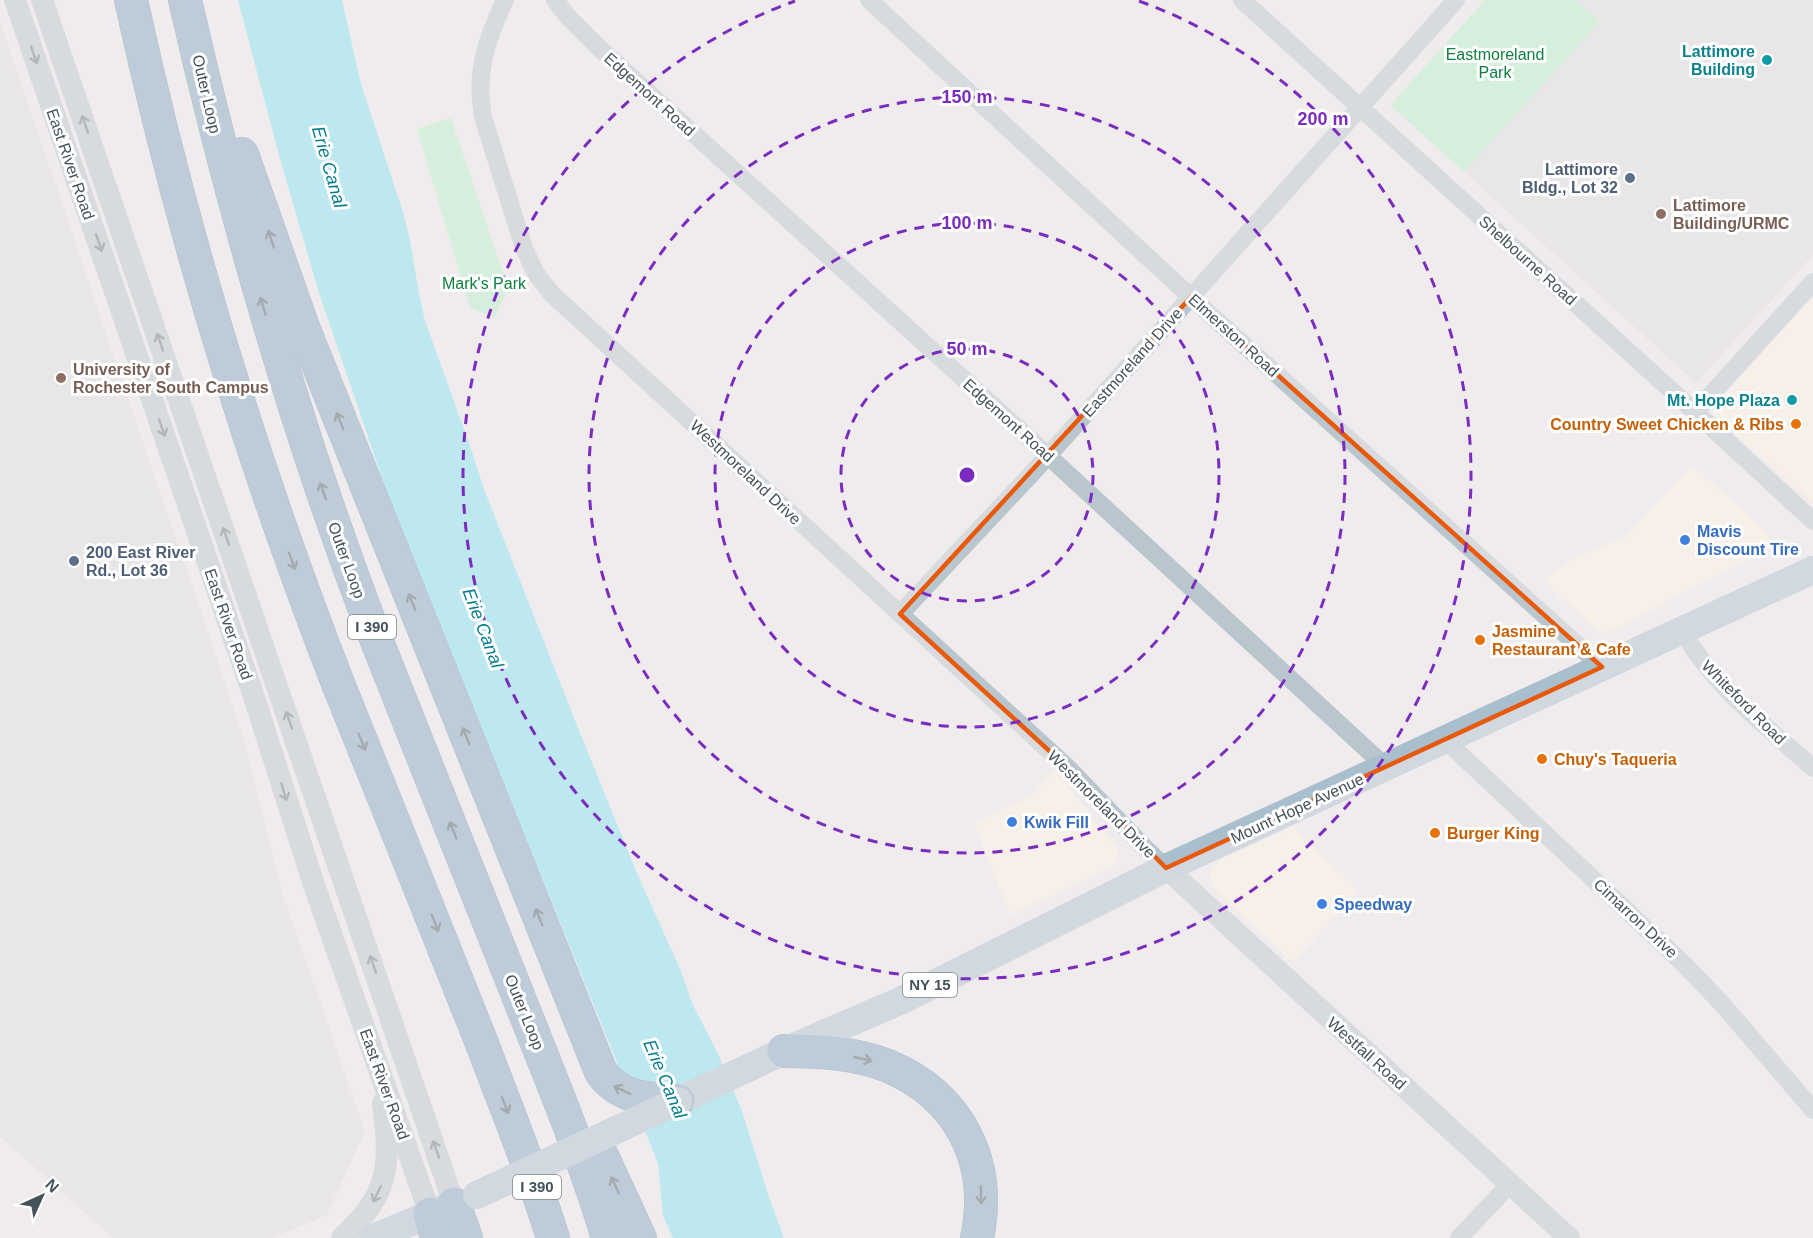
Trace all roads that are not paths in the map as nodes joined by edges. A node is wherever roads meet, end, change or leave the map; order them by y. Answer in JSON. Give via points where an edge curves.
{"nodes":[{"id":1,"x":15,"y":0,"type":"edge"},
{"id":2,"x":42,"y":0,"type":"edge"},
{"id":3,"x":108,"y":0,"type":"edge"},
{"id":4,"x":131,"y":0,"type":"edge"},
{"id":5,"x":187,"y":0,"type":"edge"},
{"id":6,"x":504,"y":0,"type":"edge"},
{"id":7,"x":555,"y":0,"type":"edge"},
{"id":8,"x":869,"y":0,"type":"edge"},
{"id":9,"x":1242,"y":0,"type":"edge"},
{"id":10,"x":1456,"y":0,"type":"edge"},
{"id":11,"x":1359,"y":107,"type":"junction"},
{"id":12,"x":1813,"y":282,"type":"edge"},
{"id":13,"x":1191,"y":297,"type":"junction"},
{"id":14,"x":1695,"y":412,"type":"junction"},
{"id":15,"x":1047,"y":455,"type":"junction"},
{"id":16,"x":274,"y":511,"type":"junction"},
{"id":17,"x":1813,"y":521,"type":"edge"},
{"id":18,"x":1813,"y":570,"type":"edge"},
{"id":19,"x":900,"y":614,"type":"junction"},
{"id":20,"x":1682,"y":630,"type":"junction"},
{"id":21,"x":1602,"y":668,"type":"junction"},
{"id":22,"x":1444,"y":740,"type":"junction"},
{"id":23,"x":1386,"y":767,"type":"junction"},
{"id":24,"x":1813,"y":768,"type":"edge"},
{"id":25,"x":1166,"y":868,"type":"junction"},
{"id":26,"x":471,"y":877,"type":"junction"},
{"id":27,"x":784,"y":1051,"type":"junction"},
{"id":28,"x":375,"y":1054,"type":"junction"},
{"id":29,"x":678,"y":1101,"type":"junction"},
{"id":30,"x":1813,"y":1110,"type":"edge"},
{"id":31,"x":1510,"y":1184,"type":"junction"},
{"id":32,"x":450,"y":1213,"type":"edge"},
{"id":33,"x":342,"y":1238,"type":"edge"},
{"id":34,"x":373,"y":1238,"type":"edge"},
{"id":35,"x":466,"y":1238,"type":"edge"},
{"id":36,"x":553,"y":1238,"type":"edge"},
{"id":37,"x":608,"y":1238,"type":"edge"},
{"id":38,"x":640,"y":1238,"type":"edge"},
{"id":39,"x":977,"y":1238,"type":"edge"},
{"id":40,"x":1459,"y":1238,"type":"edge"},
{"id":41,"x":1569,"y":1238,"type":"edge"}],
"edges":[{"from":1,"to":28,"type":"street","name":"East River Road","one_way":true,"via":[[256,703],[313,883]]},
{"from":32,"to":2,"type":"street","name":"East River Road","one_way":true},
{"from":3,"to":16,"type":"highway","via":[[181,269]]},
{"from":4,"to":16,"type":"highway","number":"I 390","via":[[192,245]]},
{"from":26,"to":5,"type":"highway","name":"Outer Loop","number":"I 390","one_way":true,"via":[[365,608],[300,424],[238,217]]},
{"from":29,"to":5,"type":"highway","one_way":true,"via":[[633,1095],[611,1084],[601,1072],[303,327]]},
{"from":6,"to":19,"type":"street","name":"Westmoreland Drive","via":[[486,46],[479,83],[480,102],[524,248],[536,274],[552,294]]},
{"from":7,"to":15,"type":"street","name":"Edgemont Road","via":[[596,45]]},
{"from":8,"to":13,"type":"street","name":"Elmerston Road"},
{"from":9,"to":11,"type":"street","name":"Shelbourne Road"},
{"from":10,"to":11,"type":"street","name":"Eastmoreland Drive"},
{"from":11,"to":13,"type":"street","name":"Eastmoreland Drive"},
{"from":11,"to":14,"type":"street","name":"Shelbourne Road"},
{"from":12,"to":14,"type":"street"},
{"from":13,"to":15,"type":"street","name":"Eastmoreland Drive"},
{"from":13,"to":21,"type":"street","name":"Elmerston Road"},
{"from":14,"to":17,"type":"street","name":"Shelbourne Road"},
{"from":15,"to":19,"type":"street","name":"Eastmoreland Drive"},
{"from":15,"to":23,"type":"street","name":"Edgemont Road"},
{"from":16,"to":36,"type":"highway","number":"I 390","one_way":true,"via":[[518,1137]]},
{"from":18,"to":20,"type":"main road","name":"Mount Hope Avenue","number":"NY 15"},
{"from":19,"to":25,"type":"street","name":"Westmoreland Drive","via":[[1069,769]]},
{"from":20,"to":21,"type":"main road","name":"Mount Hope Avenue","number":"NY 15"},
{"from":20,"to":24,"type":"street","name":"Whiteford Road","via":[[1711,673]]},
{"from":21,"to":22,"type":"main road","name":"Mount Hope Avenue","number":"NY 15"},
{"from":22,"to":23,"type":"main road","name":"Mount Hope Avenue","number":"NY 15"},
{"from":22,"to":30,"type":"street","name":"Cimarron Drive","via":[[1686,966]]},
{"from":23,"to":25,"type":"main road","name":"Mount Hope Avenue","number":"NY 15"},
{"from":25,"to":27,"type":"main road","name":"Mount Hope Avenue","number":"NY 15","via":[[900,1001]]},
{"from":25,"to":31,"type":"street","name":"Westfall Road"},
{"from":26,"to":37,"type":"highway","name":"Outer Loop","number":"I 390","via":[[573,1134]]},
{"from":38,"to":26,"type":"highway","one_way":true},
{"from":27,"to":29,"type":"main road","number":"NY 15"},
{"from":27,"to":39,"type":"highway","one_way":true,"via":[[831,1053],[873,1061],[911,1078],[944,1104],[962,1127],[975,1155],[981,1186]]},
{"from":28,"to":32,"type":"street","name":"East River Road"},
{"from":28,"to":33,"type":"street","one_way":true,"via":[[384,1111],[385,1173],[372,1204]]},
{"from":29,"to":32,"type":"main road","number":"NY 15","bridge":true},
{"from":31,"to":40,"type":"street"},
{"from":31,"to":41,"type":"street","name":"Westfall Road"},
{"from":32,"to":34,"type":"main road","number":"NY 15"},
{"from":32,"to":35,"type":"highway"}]}
